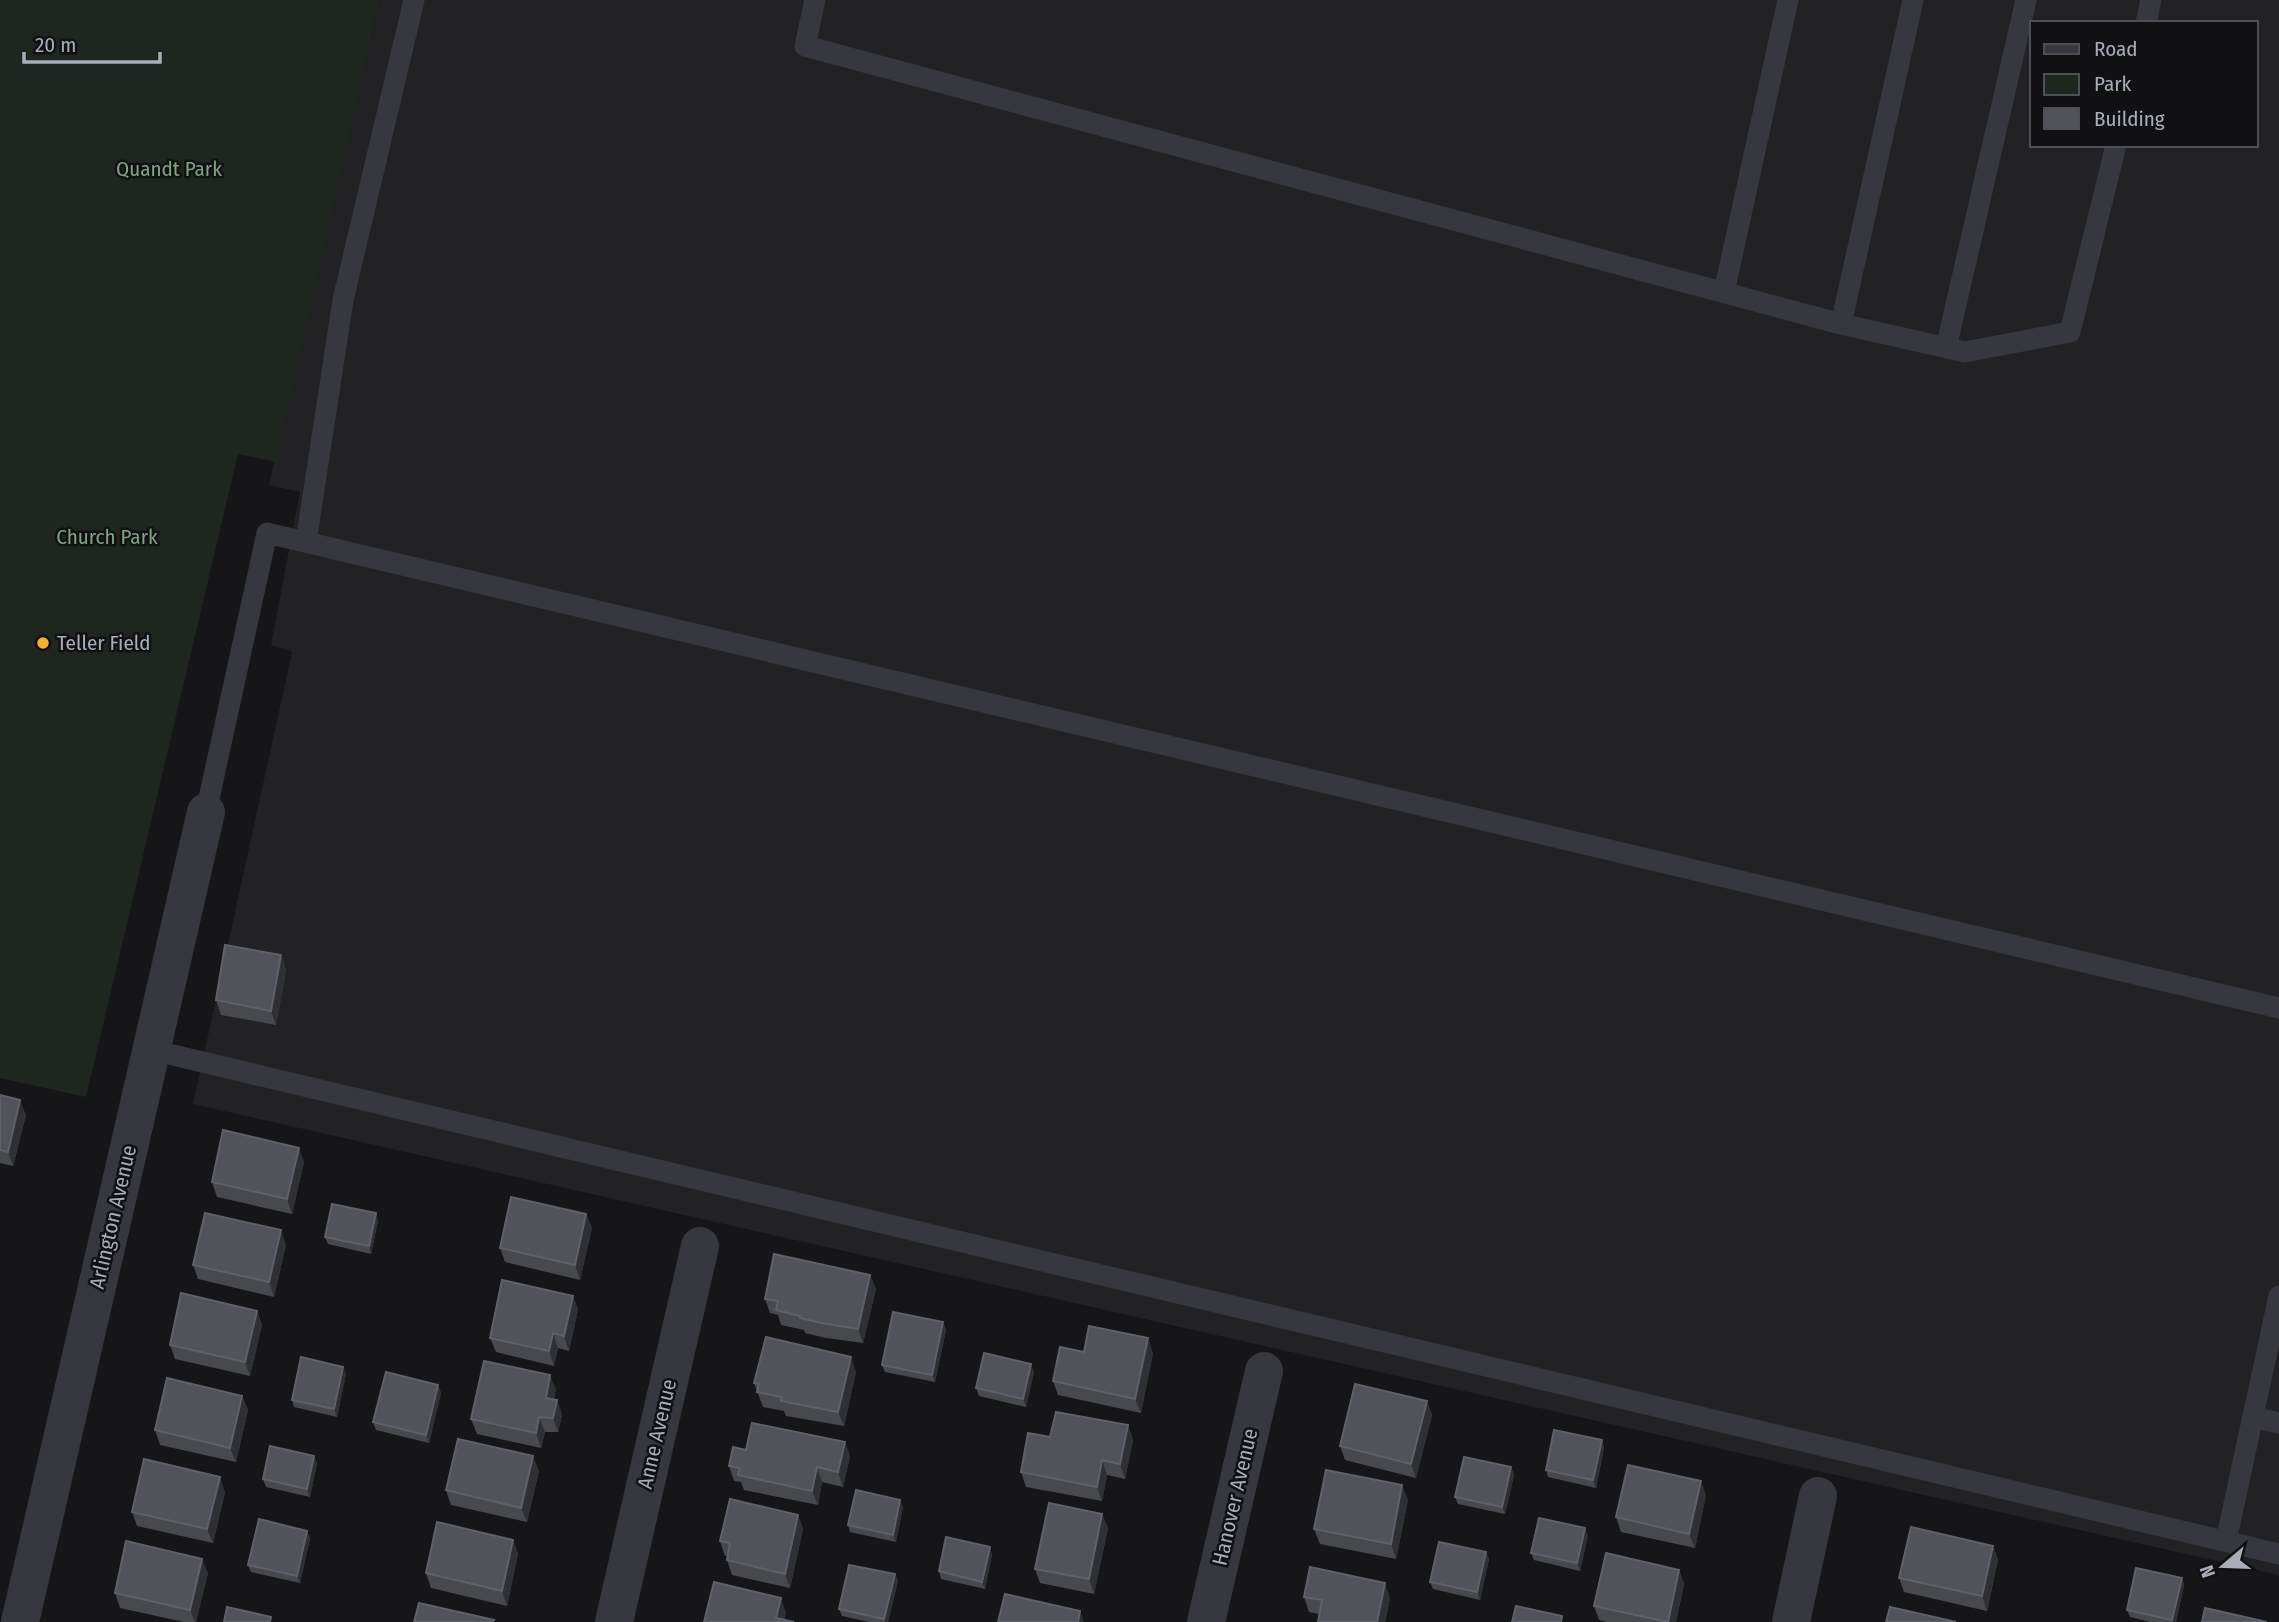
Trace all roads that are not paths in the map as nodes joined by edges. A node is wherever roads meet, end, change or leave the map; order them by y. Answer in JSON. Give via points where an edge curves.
{"nodes":[{"id":1,"x":414,"y":0,"type":"edge"},
{"id":2,"x":815,"y":0,"type":"edge"},
{"id":3,"x":1788,"y":0,"type":"edge"},
{"id":4,"x":1913,"y":0,"type":"edge"},
{"id":5,"x":2026,"y":0,"type":"edge"},
{"id":6,"x":2151,"y":0,"type":"edge"},
{"id":7,"x":2146,"y":21,"type":"edge"},
{"id":8,"x":2116,"y":147,"type":"edge"},
{"id":9,"x":1724,"y":292,"type":"junction"},
{"id":10,"x":1841,"y":324,"type":"junction"},
{"id":11,"x":1946,"y":348,"type":"junction"},
{"id":12,"x":306,"y":542,"type":"junction"},
{"id":13,"x":206,"y":812,"type":"joint"},
{"id":14,"x":2279,"y":1008,"type":"edge"},
{"id":15,"x":152,"y":1050,"type":"junction"},
{"id":16,"x":700,"y":1246,"type":"dead end"},
{"id":17,"x":2279,"y":1296,"type":"edge"},
{"id":18,"x":1264,"y":1371,"type":"dead end"},
{"id":19,"x":2254,"y":1417,"type":"junction"},
{"id":20,"x":2279,"y":1423,"type":"edge"},
{"id":21,"x":1818,"y":1496,"type":"dead end"},
{"id":22,"x":2226,"y":1541,"type":"junction"},
{"id":23,"x":2279,"y":1554,"type":"edge"},
{"id":24,"x":20,"y":1622,"type":"edge"},
{"id":25,"x":614,"y":1622,"type":"edge"},
{"id":26,"x":1206,"y":1622,"type":"edge"},
{"id":27,"x":1791,"y":1622,"type":"edge"}],
"edges":[{"from":1,"to":12,"type":"lane","via":[[343,299]]},
{"from":2,"to":9,"type":"lane","via":[[805,46]]},
{"from":3,"to":9,"type":"lane"},
{"from":4,"to":10,"type":"lane"},
{"from":5,"to":11,"type":"lane"},
{"from":6,"to":7,"type":"lane"},
{"from":8,"to":11,"type":"lane","via":[[2070,332],[1965,352]]},
{"from":9,"to":10,"type":"lane"},
{"from":10,"to":11,"type":"lane"},
{"from":12,"to":13,"type":"lane","via":[[267,533]]},
{"from":12,"to":14,"type":"lane"},
{"from":13,"to":15,"type":"street","name":"Arlington Avenue"},
{"from":15,"to":22,"type":"lane"},
{"from":15,"to":24,"type":"street","name":"Arlington Avenue"},
{"from":16,"to":25,"type":"street","name":"Anne Avenue"},
{"from":17,"to":19,"type":"lane"},
{"from":18,"to":26,"type":"street","name":"Hanover Avenue"},
{"from":19,"to":20,"type":"lane"},
{"from":19,"to":22,"type":"lane"},
{"from":21,"to":27,"type":"street"},
{"from":22,"to":23,"type":"lane"}]}
